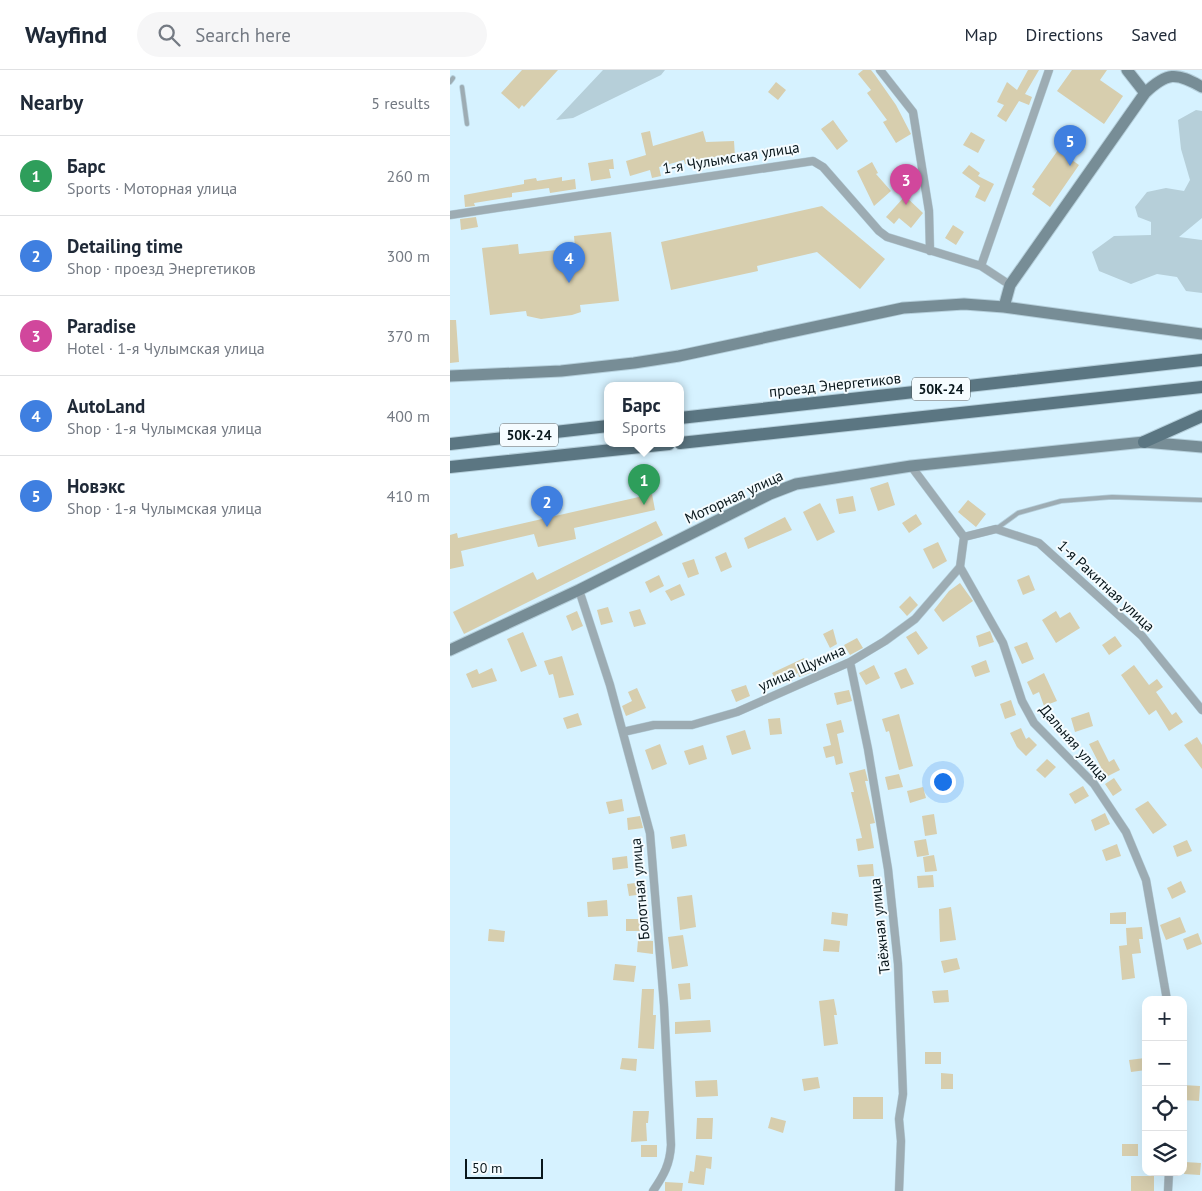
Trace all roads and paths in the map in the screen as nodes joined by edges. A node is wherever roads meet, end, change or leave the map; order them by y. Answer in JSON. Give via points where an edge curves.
{"nodes":[{"id":1,"x":880,"y":70,"type":"edge"},
{"id":2,"x":1049,"y":70,"type":"edge"},
{"id":3,"x":1127,"y":70,"type":"edge"},
{"id":4,"x":1185,"y":73,"type":"edge"},
{"id":5,"x":462,"y":87,"type":"dead end"},
{"id":6,"x":1202,"y":87,"type":"edge"},
{"id":7,"x":1145,"y":93,"type":"junction"},
{"id":8,"x":466,"y":124,"type":"dead end"},
{"id":9,"x":450,"y":214,"type":"edge"},
{"id":10,"x":930,"y":251,"type":"junction"},
{"id":11,"x":981,"y":266,"type":"junction"},
{"id":12,"x":1010,"y":285,"type":"junction"},
{"id":13,"x":1004,"y":307,"type":"junction"},
{"id":14,"x":1202,"y":334,"type":"edge"},
{"id":15,"x":1202,"y":360,"type":"edge"},
{"id":16,"x":450,"y":376,"type":"edge"},
{"id":17,"x":1202,"y":387,"type":"edge"},
{"id":18,"x":1202,"y":416,"type":"edge"},
{"id":19,"x":684,"y":418,"type":"edge"},
{"id":20,"x":604,"y":426,"type":"edge"},
{"id":21,"x":1144,"y":442,"type":"junction"},
{"id":22,"x":684,"y":443,"type":"edge"},
{"id":23,"x":450,"y":444,"type":"edge"},
{"id":24,"x":640,"y":447,"type":"edge"},
{"id":25,"x":1202,"y":447,"type":"edge"},
{"id":26,"x":910,"y":466,"type":"junction"},
{"id":27,"x":450,"y":467,"type":"edge"},
{"id":28,"x":1202,"y":500,"type":"edge"},
{"id":29,"x":996,"y":529,"type":"junction"},
{"id":30,"x":964,"y":537,"type":"junction"},
{"id":31,"x":960,"y":567,"type":"junction"},
{"id":32,"x":579,"y":590,"type":"junction"},
{"id":33,"x":450,"y":650,"type":"edge"},
{"id":34,"x":850,"y":662,"type":"junction"},
{"id":35,"x":1202,"y":710,"type":"edge"},
{"id":36,"x":623,"y":732,"type":"junction"},
{"id":37,"x":1166,"y":996,"type":"edge"},
{"id":38,"x":1169,"y":1176,"type":"edge"},
{"id":39,"x":654,"y":1191,"type":"edge"},
{"id":40,"x":899,"y":1191,"type":"edge"},
{"id":41,"x":1168,"y":1191,"type":"edge"}],
"edges":[{"from":1,"to":10,"type":"street","via":[[913,112],[929,211]]},
{"from":2,"to":11,"type":"street"},
{"from":3,"to":7,"type":"street"},
{"from":4,"to":6,"type":"street"},
{"from":4,"to":7,"type":"street","via":[[1160,79]]},
{"from":5,"to":8,"type":"lane"},
{"from":7,"to":12,"type":"street"},
{"from":9,"to":10,"type":"street","name":"1-я Чулымская улица","via":[[813,161],[823,168],[879,232]]},
{"from":10,"to":11,"type":"street","name":"1-я Чулымская улица"},
{"from":11,"to":12,"type":"street","name":"1-я Чулымская улица"},
{"from":12,"to":13,"type":"street"},
{"from":13,"to":14,"type":"street"},
{"from":13,"to":16,"type":"street","via":[[964,304],[903,308],[646,361],[561,371]]},
{"from":15,"to":19,"type":"main road","name":"проезд Энергетиков","number":"50К-24"},
{"from":17,"to":22,"type":"main road","number":"50К-24"},
{"from":18,"to":21,"type":"main road"},
{"from":20,"to":23,"type":"main road","number":"50К-24"},
{"from":21,"to":25,"type":"street","name":"Моторная улица"},
{"from":21,"to":26,"type":"street","name":"Моторная улица"},
{"from":24,"to":27,"type":"main road","number":"50К-24"},
{"from":26,"to":30,"type":"street"},
{"from":26,"to":32,"type":"street","name":"Моторная улица","via":[[796,484]]},
{"from":28,"to":29,"type":"lane","via":[[1112,497],[1061,500],[1018,513]]},
{"from":29,"to":30,"type":"street"},
{"from":29,"to":35,"type":"street","name":"1-я Ракитная улица","via":[[1039,543],[1142,636]]},
{"from":30,"to":31,"type":"street"},
{"from":31,"to":34,"type":"street","name":"улица Щукина","via":[[915,619]]},
{"from":31,"to":37,"type":"street","name":"Дальняя улица","via":[[1003,642],[1022,701],[1034,723],[1094,784],[1126,832],[1146,880]]},
{"from":32,"to":33,"type":"street","name":"Моторная улица"},
{"from":32,"to":36,"type":"street","name":"Болотная улица"},
{"from":34,"to":36,"type":"street","name":"улица Щукина","via":[[737,712],[692,726],[654,724]]},
{"from":34,"to":40,"type":"street","name":"Таёжная улица","via":[[888,869],[898,964],[903,1094],[899,1119]]},
{"from":36,"to":39,"type":"street","name":"Болотная улица","via":[[650,833],[664,1005],[672,1145],[666,1172]]},
{"from":38,"to":41,"type":"street"}]}
